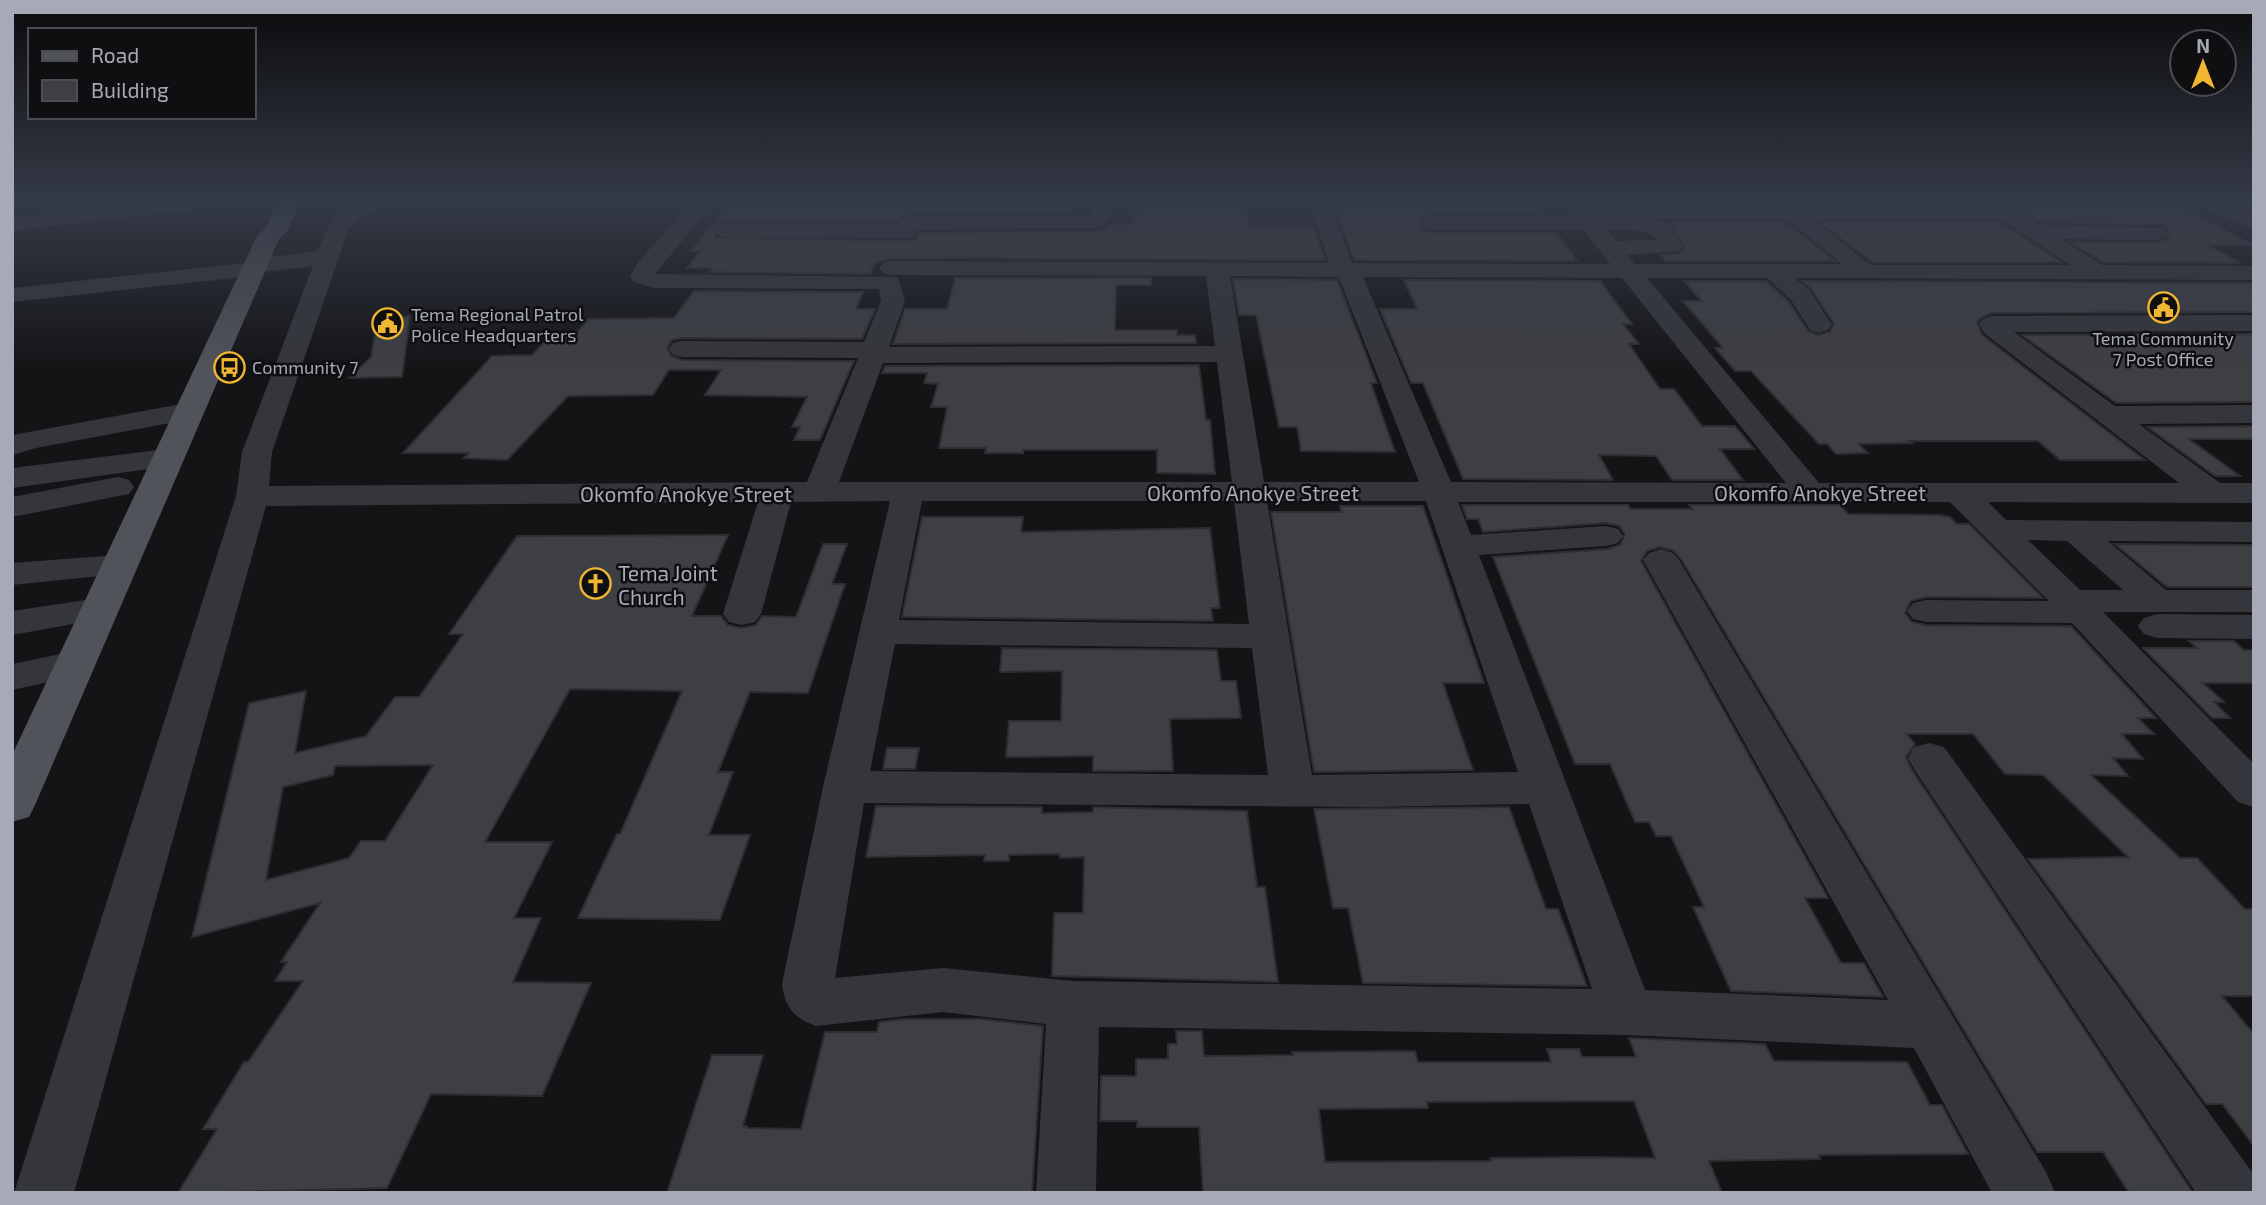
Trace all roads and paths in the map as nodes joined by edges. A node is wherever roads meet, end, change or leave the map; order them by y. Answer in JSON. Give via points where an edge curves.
{"nodes":[{"id":1,"x":189,"y":258,"type":"edge"},
{"id":2,"x":255,"y":258,"type":"edge"},
{"id":3,"x":328,"y":258,"type":"edge"},
{"id":4,"x":654,"y":258,"type":"edge"},
{"id":5,"x":892,"y":258,"type":"edge"},
{"id":6,"x":1012,"y":258,"type":"edge"},
{"id":7,"x":1342,"y":258,"type":"edge"},
{"id":8,"x":1451,"y":258,"type":"edge"},
{"id":9,"x":1617,"y":258,"type":"edge"},
{"id":10,"x":1857,"y":258,"type":"edge"},
{"id":11,"x":2074,"y":258,"type":"edge"},
{"id":12,"x":1010,"y":268,"type":"junction"},
{"id":13,"x":1217,"y":268,"type":"junction"},
{"id":14,"x":1346,"y":269,"type":"junction"},
{"id":15,"x":1457,"y":271,"type":"junction"},
{"id":16,"x":1775,"y":272,"type":"junction"},
{"id":17,"x":1866,"y":272,"type":"junction"},
{"id":18,"x":2096,"y":272,"type":"junction"},
{"id":19,"x":2177,"y":272,"type":"junction"},
{"id":20,"x":1629,"y":273,"type":"junction"},
{"id":21,"x":2254,"y":273,"type":"edge"},
{"id":22,"x":891,"y":275,"type":"junction"},
{"id":23,"x":12,"y":295,"type":"edge"},
{"id":24,"x":2137,"y":322,"type":"junction"},
{"id":25,"x":2254,"y":323,"type":"edge"},
{"id":26,"x":1819,"y":325,"type":"dead end"},
{"id":27,"x":682,"y":349,"type":"dead end"},
{"id":28,"x":873,"y":352,"type":"junction"},
{"id":29,"x":1231,"y":354,"type":"junction"},
{"id":30,"x":187,"y":412,"type":"junction"},
{"id":31,"x":2254,"y":414,"type":"edge"},
{"id":32,"x":2108,"y":415,"type":"junction"},
{"id":33,"x":12,"y":446,"type":"edge"},
{"id":34,"x":162,"y":468,"type":"junction"},
{"id":35,"x":12,"y":478,"type":"edge"},
{"id":36,"x":908,"y":491,"type":"junction"},
{"id":37,"x":1248,"y":491,"type":"junction"},
{"id":38,"x":1810,"y":492,"type":"junction"},
{"id":39,"x":1958,"y":492,"type":"junction"},
{"id":40,"x":777,"y":493,"type":"junction"},
{"id":41,"x":819,"y":493,"type":"junction"},
{"id":42,"x":1439,"y":493,"type":"junction"},
{"id":43,"x":2211,"y":493,"type":"junction"},
{"id":44,"x":2254,"y":493,"type":"edge"},
{"id":45,"x":252,"y":496,"type":"junction"},
{"id":46,"x":12,"y":507,"type":"edge"},
{"id":47,"x":1996,"y":530,"type":"junction"},
{"id":48,"x":2075,"y":530,"type":"junction"},
{"id":49,"x":2254,"y":533,"type":"edge"},
{"id":50,"x":1606,"y":537,"type":"dead end"},
{"id":51,"x":1459,"y":546,"type":"junction"},
{"id":52,"x":1661,"y":560,"type":"dead end"},
{"id":53,"x":118,"y":566,"type":"junction"},
{"id":54,"x":12,"y":574,"type":"edge"},
{"id":55,"x":2157,"y":601,"type":"junction"},
{"id":56,"x":2254,"y":601,"type":"edge"},
{"id":57,"x":99,"y":609,"type":"junction"},
{"id":58,"x":1926,"y":611,"type":"dead end"},
{"id":59,"x":2083,"y":613,"type":"junction"},
{"id":60,"x":742,"y":614,"type":"dead end"},
{"id":61,"x":12,"y":623,"type":"edge"},
{"id":62,"x":2254,"y":627,"type":"edge"},
{"id":63,"x":880,"y":632,"type":"junction"},
{"id":64,"x":1270,"y":636,"type":"junction"},
{"id":65,"x":75,"y":664,"type":"junction"},
{"id":66,"x":12,"y":677,"type":"edge"},
{"id":67,"x":1929,"y":758,"type":"dead end"},
{"id":68,"x":845,"y":787,"type":"junction"},
{"id":69,"x":1546,"y":787,"type":"junction"},
{"id":70,"x":1292,"y":790,"type":"junction"},
{"id":71,"x":2254,"y":790,"type":"edge"},
{"id":72,"x":12,"y":805,"type":"edge"},
{"id":73,"x":1073,"y":1004,"type":"junction"},
{"id":74,"x":1627,"y":1012,"type":"junction"},
{"id":75,"x":1930,"y":1025,"type":"junction"},
{"id":76,"x":44,"y":1193,"type":"edge"},
{"id":77,"x":1066,"y":1193,"type":"edge"},
{"id":78,"x":2025,"y":1193,"type":"edge"},
{"id":79,"x":2231,"y":1193,"type":"edge"}],
"edges":[{"from":1,"to":23,"type":"street"},
{"from":2,"to":30,"type":"main road"},
{"from":3,"to":45,"type":"street","via":[[257,452]]},
{"from":4,"to":22,"type":"street","via":[[642,277],[654,281]]},
{"from":5,"to":22,"type":"street"},
{"from":6,"to":12,"type":"street"},
{"from":7,"to":14,"type":"street"},
{"from":8,"to":15,"type":"street"},
{"from":9,"to":20,"type":"street"},
{"from":10,"to":17,"type":"street"},
{"from":11,"to":18,"type":"street"},
{"from":12,"to":13,"type":"street"},
{"from":12,"to":22,"type":"street"},
{"from":13,"to":14,"type":"street"},
{"from":13,"to":29,"type":"street"},
{"from":14,"to":15,"type":"street"},
{"from":14,"to":42,"type":"street"},
{"from":15,"to":20,"type":"street"},
{"from":16,"to":17,"type":"street"},
{"from":16,"to":20,"type":"street"},
{"from":16,"to":26,"type":"street","via":[[1801,296]]},
{"from":17,"to":18,"type":"street"},
{"from":18,"to":19,"type":"street"},
{"from":19,"to":21,"type":"street"},
{"from":19,"to":24,"type":"street","via":[[2202,291],[2112,296]]},
{"from":20,"to":38,"type":"street"},
{"from":22,"to":28,"type":"street","via":[[893,301]]},
{"from":24,"to":25,"type":"street"},
{"from":24,"to":32,"type":"street","via":[[1992,324]]},
{"from":27,"to":28,"type":"street"},
{"from":28,"to":29,"type":"street"},
{"from":28,"to":41,"type":"street"},
{"from":29,"to":37,"type":"street"},
{"from":30,"to":33,"type":"street"},
{"from":30,"to":34,"type":"main road"},
{"from":31,"to":32,"type":"street"},
{"from":32,"to":43,"type":"street"},
{"from":34,"to":35,"type":"street"},
{"from":34,"to":46,"type":"street"},
{"from":34,"to":53,"type":"main road"},
{"from":36,"to":37,"type":"street","name":"Okomfo Anokye Street"},
{"from":36,"to":41,"type":"street","name":"Okomfo Anokye Street"},
{"from":36,"to":63,"type":"street"},
{"from":37,"to":42,"type":"street","name":"Okomfo Anokye Street"},
{"from":37,"to":64,"type":"street"},
{"from":38,"to":39,"type":"street","name":"Okomfo Anokye Street"},
{"from":38,"to":42,"type":"street","name":"Okomfo Anokye Street"},
{"from":39,"to":43,"type":"street","name":"Okomfo Anokye Street"},
{"from":39,"to":47,"type":"street"},
{"from":40,"to":41,"type":"street","name":"Okomfo Anokye Street"},
{"from":40,"to":45,"type":"street","name":"Okomfo Anokye Street"},
{"from":40,"to":60,"type":"street"},
{"from":42,"to":51,"type":"street"},
{"from":43,"to":44,"type":"street","name":"Okomfo Anokye Street"},
{"from":45,"to":76,"type":"street"},
{"from":47,"to":48,"type":"street"},
{"from":47,"to":59,"type":"street"},
{"from":48,"to":49,"type":"street"},
{"from":48,"to":55,"type":"street"},
{"from":50,"to":51,"type":"street"},
{"from":51,"to":69,"type":"street"},
{"from":52,"to":75,"type":"street"},
{"from":53,"to":54,"type":"street"},
{"from":53,"to":57,"type":"main road"},
{"from":55,"to":56,"type":"street"},
{"from":55,"to":59,"type":"street"},
{"from":57,"to":61,"type":"street"},
{"from":57,"to":65,"type":"main road"},
{"from":58,"to":59,"type":"street"},
{"from":59,"to":62,"type":"street"},
{"from":59,"to":71,"type":"street"},
{"from":63,"to":64,"type":"street"},
{"from":63,"to":68,"type":"street"},
{"from":64,"to":70,"type":"street"},
{"from":65,"to":66,"type":"street"},
{"from":65,"to":72,"type":"main road"},
{"from":67,"to":79,"type":"street"},
{"from":68,"to":70,"type":"street"},
{"from":68,"to":73,"type":"street","via":[[808,984],[816,1003],[943,990]]},
{"from":69,"to":70,"type":"street","via":[[1448,792]]},
{"from":69,"to":74,"type":"street"},
{"from":73,"to":74,"type":"street"},
{"from":73,"to":77,"type":"street"},
{"from":74,"to":75,"type":"street"},
{"from":75,"to":78,"type":"street"}]}
